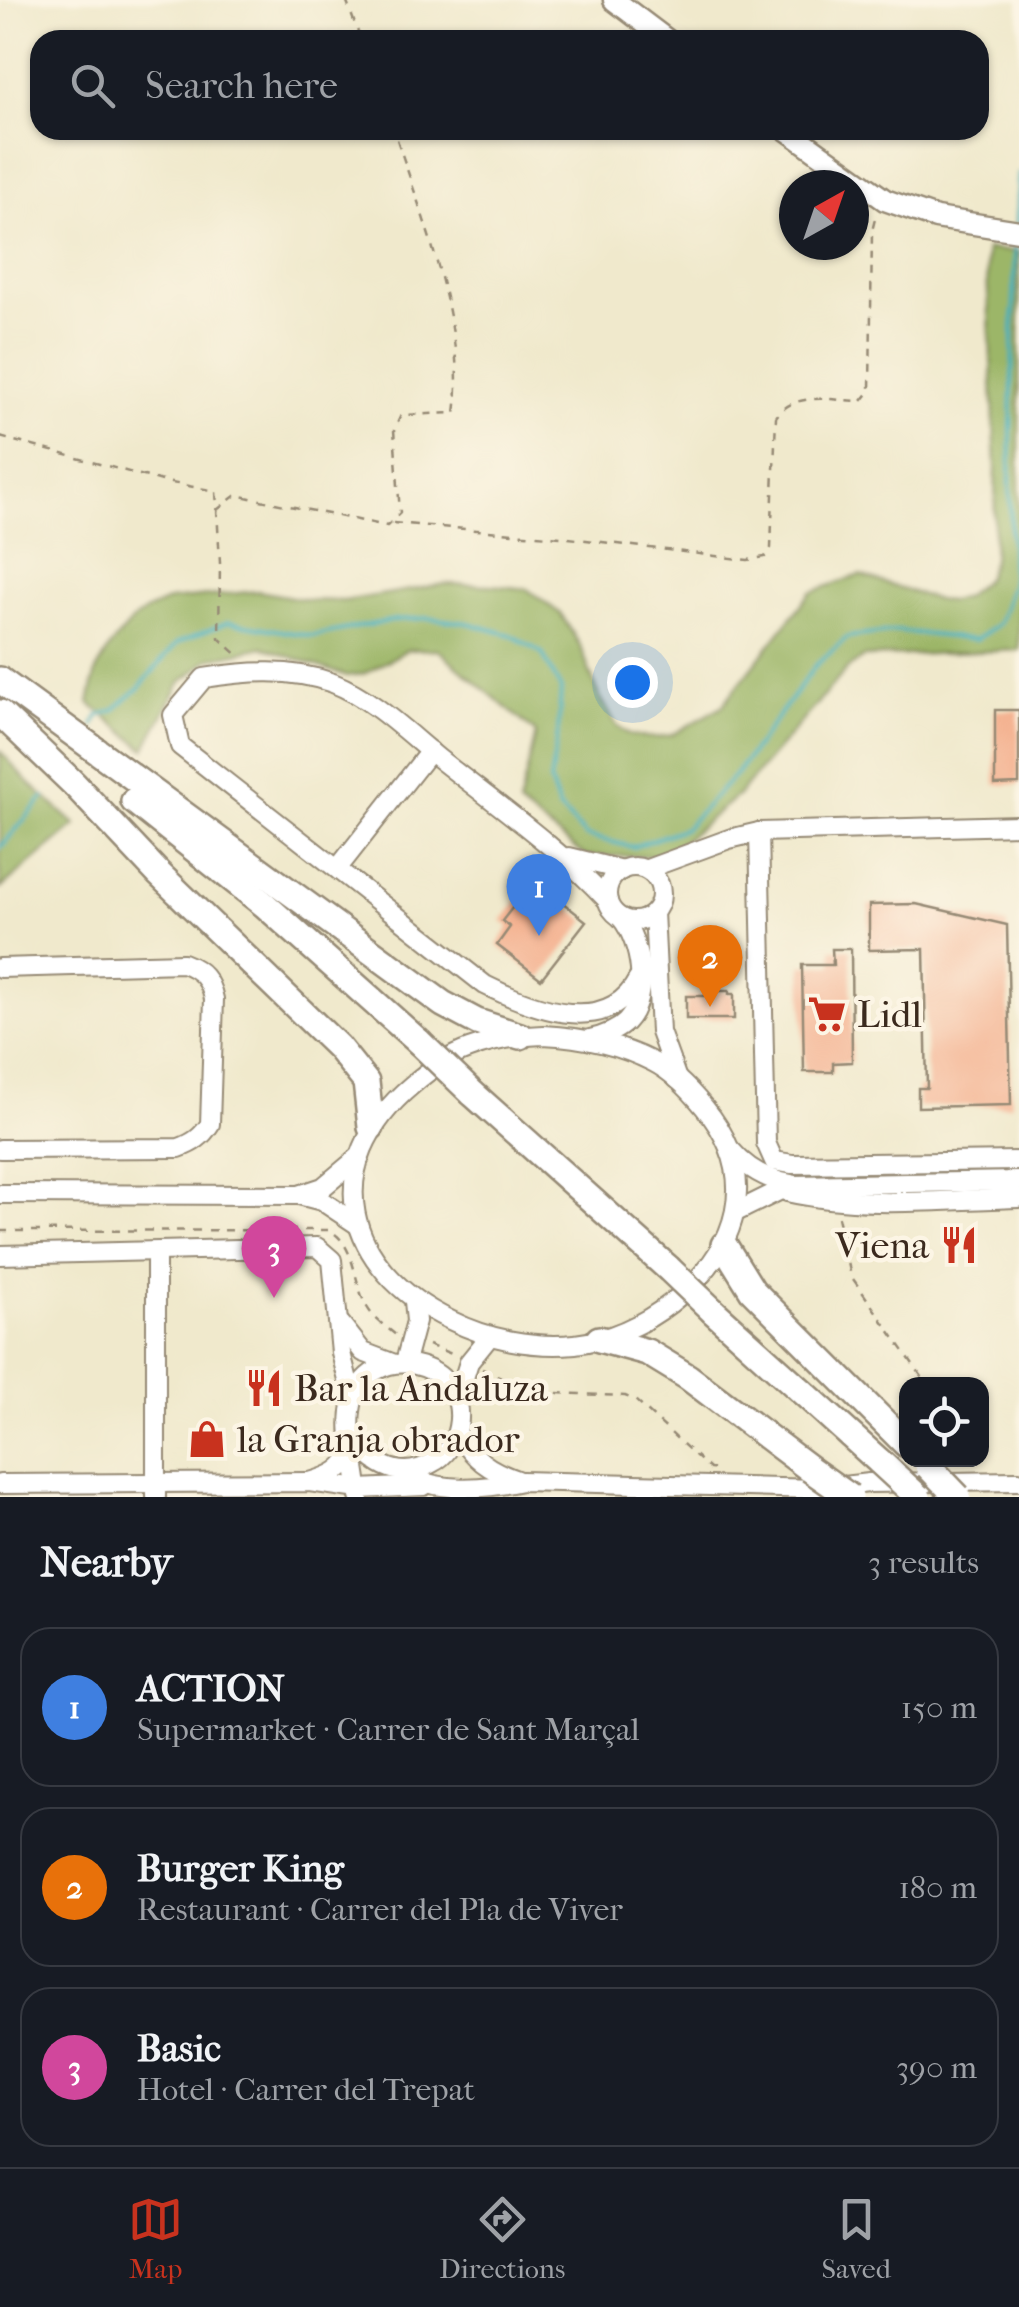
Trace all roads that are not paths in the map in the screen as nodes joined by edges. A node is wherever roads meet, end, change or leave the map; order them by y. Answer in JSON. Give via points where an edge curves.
{"nodes":[{"id":1,"x":614,"y":0,"type":"edge"},
{"id":2,"x":654,"y":30,"type":"edge"},
{"id":3,"x":801,"y":140,"type":"edge"},
{"id":4,"x":1019,"y":230,"type":"edge"},
{"id":5,"x":0,"y":680,"type":"edge"},
{"id":6,"x":0,"y":695,"type":"edge"},
{"id":7,"x":0,"y":713,"type":"edge"},
{"id":8,"x":430,"y":752,"type":"junction"},
{"id":9,"x":1019,"y":825,"type":"edge"},
{"id":10,"x":759,"y":832,"type":"junction"},
{"id":11,"x":553,"y":850,"type":"junction"},
{"id":12,"x":701,"y":850,"type":"junction"},
{"id":13,"x":338,"y":868,"type":"junction"},
{"id":14,"x":647,"y":869,"type":"junction"},
{"id":15,"x":622,"y":870,"type":"junction"},
{"id":16,"x":661,"y":890,"type":"junction"},
{"id":17,"x":608,"y":901,"type":"junction"},
{"id":18,"x":654,"y":912,"type":"junction"},
{"id":19,"x":621,"y":918,"type":"junction"},
{"id":20,"x":0,"y":968,"type":"edge"},
{"id":21,"x":638,"y":979,"type":"junction"},
{"id":22,"x":520,"y":1036,"type":"junction"},
{"id":23,"x":590,"y":1040,"type":"junction"},
{"id":24,"x":677,"y":1079,"type":"junction"},
{"id":25,"x":371,"y":1127,"type":"junction"},
{"id":26,"x":0,"y":1149,"type":"edge"},
{"id":27,"x":730,"y":1150,"type":"junction"},
{"id":28,"x":360,"y":1156,"type":"junction"},
{"id":29,"x":1019,"y":1161,"type":"edge"},
{"id":30,"x":895,"y":1163,"type":"junction"},
{"id":31,"x":760,"y":1175,"type":"junction"},
{"id":32,"x":1019,"y":1181,"type":"edge"},
{"id":33,"x":786,"y":1187,"type":"junction"},
{"id":34,"x":0,"y":1194,"type":"edge"},
{"id":35,"x":299,"y":1195,"type":"junction"},
{"id":36,"x":106,"y":1196,"type":"junction"},
{"id":37,"x":1019,"y":1198,"type":"edge"},
{"id":38,"x":0,"y":1206,"type":"edge"},
{"id":39,"x":736,"y":1212,"type":"junction"},
{"id":40,"x":358,"y":1225,"type":"junction"},
{"id":41,"x":724,"y":1245,"type":"junction"},
{"id":42,"x":156,"y":1252,"type":"junction"},
{"id":43,"x":0,"y":1255,"type":"edge"},
{"id":44,"x":414,"y":1300,"type":"junction"},
{"id":45,"x":338,"y":1320,"type":"junction"},
{"id":46,"x":490,"y":1336,"type":"junction"},
{"id":47,"x":599,"y":1339,"type":"junction"},
{"id":48,"x":398,"y":1363,"type":"junction"},
{"id":49,"x":353,"y":1400,"type":"junction"},
{"id":50,"x":457,"y":1400,"type":"junction"},
{"id":51,"x":457,"y":1434,"type":"junction"},
{"id":52,"x":899,"y":1437,"type":"edge"},
{"id":53,"x":353,"y":1438,"type":"junction"},
{"id":54,"x":930,"y":1467,"type":"edge"},
{"id":55,"x":399,"y":1470,"type":"junction"},
{"id":56,"x":522,"y":1481,"type":"junction"},
{"id":57,"x":1019,"y":1481,"type":"edge"},
{"id":58,"x":309,"y":1482,"type":"junction"},
{"id":59,"x":0,"y":1484,"type":"edge"},
{"id":60,"x":815,"y":1485,"type":"edge"},
{"id":61,"x":429,"y":1486,"type":"junction"},
{"id":62,"x":156,"y":1490,"type":"edge"},
{"id":63,"x":369,"y":1493,"type":"edge"},
{"id":64,"x":850,"y":1497,"type":"edge"},
{"id":65,"x":918,"y":1497,"type":"edge"},
{"id":66,"x":958,"y":1497,"type":"edge"}],
"edges":[{"from":1,"to":2,"type":"main road"},
{"from":3,"to":4,"type":"main road","via":[[885,200],[936,218]]},
{"from":5,"to":22,"type":"highway","via":[[443,1004]]},
{"from":6,"to":65,"type":"highway","bridge":true,"via":[[266,904]]},
{"from":7,"to":25,"type":"highway","via":[[338,1047],[366,1082]]},
{"from":8,"to":11,"type":"street"},
{"from":8,"to":13,"type":"street"},
{"from":8,"to":13,"type":"street","via":[[364,700],[312,677],[254,670],[204,678],[173,715],[180,746]]},
{"from":9,"to":10,"type":"street"},
{"from":10,"to":12,"type":"street"},
{"from":10,"to":30,"type":"street","via":[[766,1143],[774,1160],[792,1164]]},
{"from":11,"to":15,"type":"street"},
{"from":11,"to":17,"type":"street"},
{"from":12,"to":14,"type":"street"},
{"from":12,"to":16,"type":"street"},
{"from":13,"to":21,"type":"street","via":[[485,985],[520,1002],[606,1011]]},
{"from":14,"to":15,"type":"street"},
{"from":14,"to":16,"type":"street"},
{"from":15,"to":17,"type":"street","via":[[610,880]]},
{"from":16,"to":18,"type":"street"},
{"from":17,"to":19,"type":"street"},
{"from":18,"to":19,"type":"street","via":[[642,920]]},
{"from":18,"to":24,"type":"street","via":[[660,1032]]},
{"from":19,"to":21,"type":"street","via":[[637,943]]},
{"from":20,"to":26,"type":"street","via":[[183,964],[210,982],[214,999],[212,1109],[203,1135],[178,1148]]},
{"from":21,"to":23,"type":"street","via":[[631,1016]]},
{"from":22,"to":23,"type":"street"},
{"from":22,"to":25,"type":"street","via":[[467,1049],[440,1064]]},
{"from":23,"to":24,"type":"street","via":[[639,1056]]},
{"from":24,"to":27,"type":"street","via":[[717,1124]]},
{"from":25,"to":28,"type":"street"},
{"from":27,"to":31,"type":"street"},
{"from":27,"to":39,"type":"street"},
{"from":28,"to":35,"type":"street","via":[[324,1187]]},
{"from":28,"to":40,"type":"street"},
{"from":29,"to":30,"type":"street"},
{"from":30,"to":31,"type":"street","via":[[861,1172]]},
{"from":31,"to":33,"type":"street"},
{"from":32,"to":33,"type":"street"},
{"from":33,"to":37,"type":"street","via":[[817,1199]]},
{"from":33,"to":39,"type":"street"},
{"from":34,"to":36,"type":"street"},
{"from":35,"to":36,"type":"street"},
{"from":35,"to":40,"type":"street","via":[[322,1201]]},
{"from":36,"to":38,"type":"street"},
{"from":39,"to":41,"type":"street"},
{"from":40,"to":44,"type":"street","via":[[379,1267]]},
{"from":41,"to":47,"type":"street","via":[[676,1299]]},
{"from":41,"to":52,"type":"highway","via":[[752,1290]]},
{"from":42,"to":43,"type":"street"},
{"from":42,"to":45,"type":"street","via":[[317,1247],[332,1260]]},
{"from":42,"to":62,"type":"street"},
{"from":44,"to":46,"type":"street"},
{"from":44,"to":48,"type":"street","via":[[416,1321]]},
{"from":45,"to":48,"type":"street","via":[[363,1352]]},
{"from":45,"to":49,"type":"street"},
{"from":46,"to":47,"type":"street","via":[[556,1345]]},
{"from":46,"to":50,"type":"street","via":[[469,1362]]},
{"from":47,"to":60,"type":"highway","via":[[647,1352],[688,1376]]},
{"from":48,"to":49,"type":"street","via":[[368,1376]]},
{"from":48,"to":50,"type":"street","via":[[437,1372]]},
{"from":49,"to":53,"type":"street"},
{"from":50,"to":51,"type":"street"},
{"from":51,"to":55,"type":"street","via":[[436,1462]]},
{"from":51,"to":56,"type":"street","via":[[491,1471]]},
{"from":53,"to":55,"type":"street","via":[[370,1458]]},
{"from":53,"to":58,"type":"street","via":[[345,1466]]},
{"from":53,"to":63,"type":"street"},
{"from":54,"to":66,"type":"highway","bridge":true},
{"from":55,"to":61,"type":"street"},
{"from":55,"to":63,"type":"street"},
{"from":56,"to":60,"type":"street"},
{"from":56,"to":61,"type":"street"},
{"from":57,"to":60,"type":"street"},
{"from":58,"to":62,"type":"street"},
{"from":58,"to":63,"type":"street"},
{"from":59,"to":62,"type":"street"},
{"from":60,"to":64,"type":"highway","bridge":true},
{"from":61,"to":63,"type":"street"}]}
